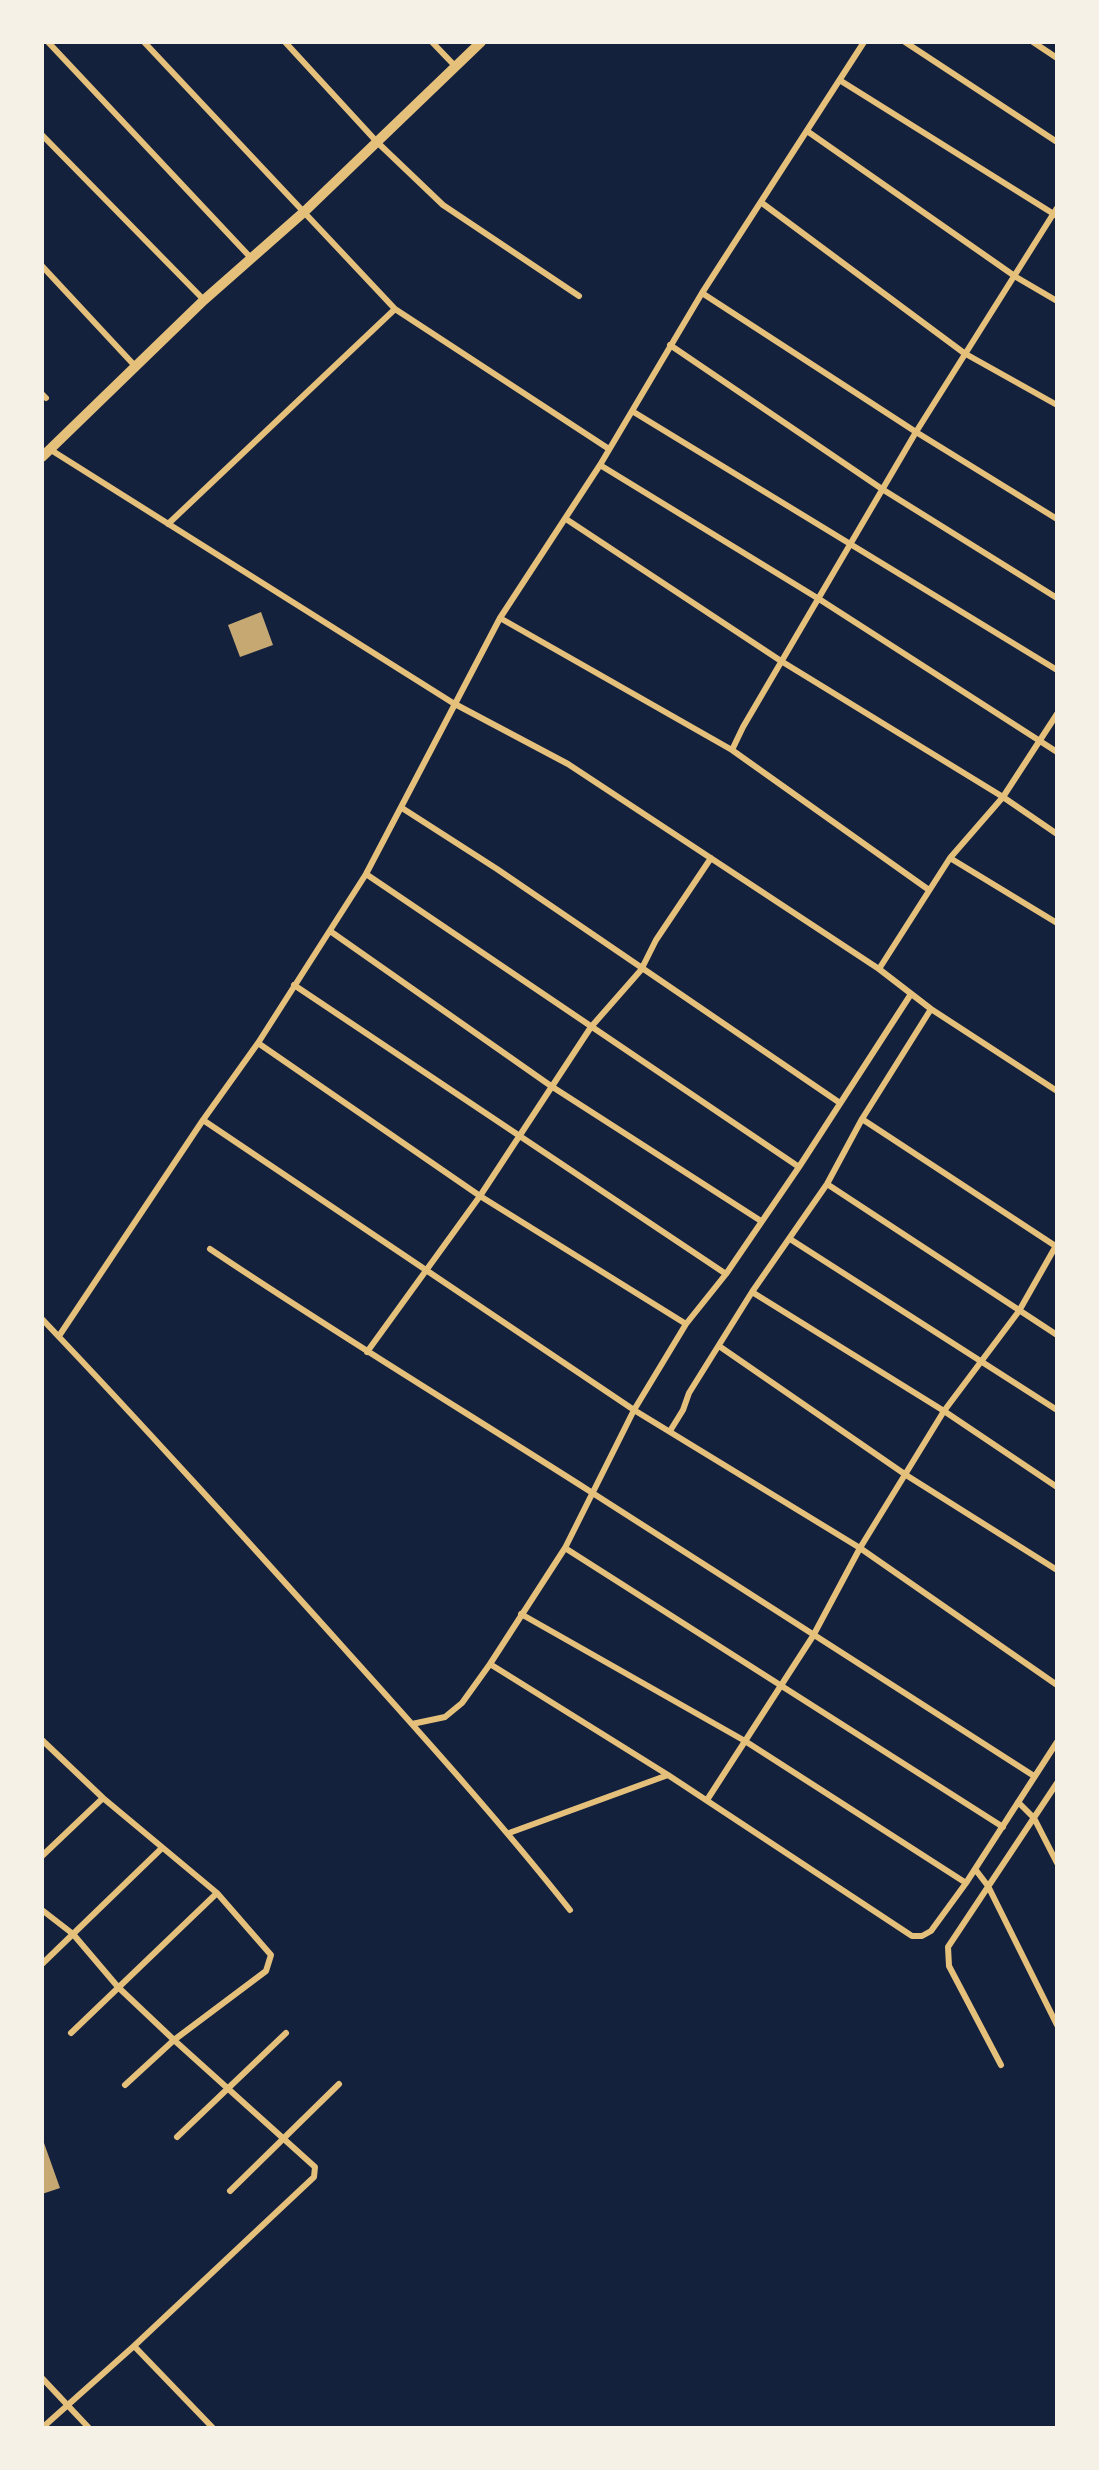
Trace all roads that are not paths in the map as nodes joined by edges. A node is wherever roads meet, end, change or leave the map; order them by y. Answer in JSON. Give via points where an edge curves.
{"nodes":[{"id":1,"x":48,"y":42,"type":"edge"},
{"id":2,"x":144,"y":42,"type":"edge"},
{"id":3,"x":285,"y":42,"type":"edge"},
{"id":4,"x":432,"y":42,"type":"edge"},
{"id":5,"x":481,"y":42,"type":"edge"},
{"id":6,"x":864,"y":42,"type":"edge"},
{"id":7,"x":904,"y":42,"type":"edge"},
{"id":8,"x":1033,"y":42,"type":"edge"},
{"id":9,"x":1057,"y":58,"type":"edge"},
{"id":10,"x":455,"y":66,"type":"junction"},
{"id":11,"x":841,"y":81,"type":"junction"},
{"id":12,"x":807,"y":131,"type":"junction"},
{"id":13,"x":42,"y":135,"type":"edge"},
{"id":14,"x":377,"y":142,"type":"junction"},
{"id":15,"x":1057,"y":142,"type":"edge"},
{"id":16,"x":762,"y":203,"type":"junction"},
{"id":17,"x":304,"y":211,"type":"junction"},
{"id":18,"x":1056,"y":213,"type":"edge"},
{"id":19,"x":251,"y":258,"type":"junction"},
{"id":20,"x":42,"y":266,"type":"edge"},
{"id":21,"x":1016,"y":277,"type":"junction"},
{"id":22,"x":702,"y":293,"type":"junction"},
{"id":23,"x":579,"y":296,"type":"dead end"},
{"id":24,"x":204,"y":300,"type":"junction"},
{"id":25,"x":1057,"y":301,"type":"edge"},
{"id":26,"x":395,"y":309,"type":"junction"},
{"id":27,"x":670,"y":345,"type":"junction"},
{"id":28,"x":964,"y":353,"type":"junction"},
{"id":29,"x":135,"y":366,"type":"junction"},
{"id":30,"x":1057,"y":405,"type":"edge"},
{"id":31,"x":632,"y":411,"type":"junction"},
{"id":32,"x":916,"y":432,"type":"junction"},
{"id":33,"x":609,"y":449,"type":"junction"},
{"id":34,"x":46,"y":453,"type":"edge"},
{"id":35,"x":600,"y":465,"type":"junction"},
{"id":36,"x":882,"y":489,"type":"junction"},
{"id":37,"x":566,"y":519,"type":"junction"},
{"id":38,"x":1057,"y":519,"type":"edge"},
{"id":39,"x":168,"y":524,"type":"junction"},
{"id":40,"x":851,"y":543,"type":"junction"},
{"id":41,"x":1057,"y":598,"type":"edge"},
{"id":42,"x":819,"y":599,"type":"junction"},
{"id":43,"x":500,"y":618,"type":"junction"},
{"id":44,"x":781,"y":661,"type":"junction"},
{"id":45,"x":1057,"y":670,"type":"edge"},
{"id":46,"x":453,"y":703,"type":"junction"},
{"id":47,"x":1057,"y":714,"type":"edge"},
{"id":48,"x":1040,"y":740,"type":"junction"},
{"id":49,"x":732,"y":750,"type":"junction"},
{"id":50,"x":1057,"y":752,"type":"edge"},
{"id":51,"x":1003,"y":797,"type":"junction"},
{"id":52,"x":402,"y":808,"type":"junction"},
{"id":53,"x":1057,"y":834,"type":"edge"},
{"id":54,"x":711,"y":858,"type":"junction"},
{"id":55,"x":950,"y":858,"type":"junction"},
{"id":56,"x":366,"y":874,"type":"junction"},
{"id":57,"x":929,"y":890,"type":"junction"},
{"id":58,"x":1057,"y":923,"type":"edge"},
{"id":59,"x":330,"y":931,"type":"junction"},
{"id":60,"x":879,"y":969,"type":"junction"},
{"id":61,"x":641,"y":970,"type":"junction"},
{"id":62,"x":294,"y":985,"type":"junction"},
{"id":63,"x":911,"y":994,"type":"junction"},
{"id":64,"x":931,"y":1010,"type":"junction"},
{"id":65,"x":591,"y":1027,"type":"junction"},
{"id":66,"x":258,"y":1043,"type":"junction"},
{"id":67,"x":551,"y":1086,"type":"junction"},
{"id":68,"x":1057,"y":1091,"type":"edge"},
{"id":69,"x":840,"y":1103,"type":"junction"},
{"id":70,"x":862,"y":1119,"type":"junction"},
{"id":71,"x":203,"y":1120,"type":"junction"},
{"id":72,"x":520,"y":1135,"type":"junction"},
{"id":73,"x":799,"y":1167,"type":"junction"},
{"id":74,"x":826,"y":1184,"type":"junction"},
{"id":75,"x":480,"y":1196,"type":"junction"},
{"id":76,"x":762,"y":1221,"type":"junction"},
{"id":77,"x":790,"y":1239,"type":"junction"},
{"id":78,"x":1057,"y":1246,"type":"edge"},
{"id":79,"x":210,"y":1249,"type":"dead end"},
{"id":80,"x":427,"y":1271,"type":"junction"},
{"id":81,"x":726,"y":1274,"type":"junction"},
{"id":82,"x":752,"y":1292,"type":"junction"},
{"id":83,"x":1018,"y":1311,"type":"junction"},
{"id":84,"x":42,"y":1319,"type":"edge"},
{"id":85,"x":686,"y":1324,"type":"junction"},
{"id":86,"x":1057,"y":1335,"type":"edge"},
{"id":87,"x":58,"y":1336,"type":"junction"},
{"id":88,"x":718,"y":1346,"type":"junction"},
{"id":89,"x":367,"y":1352,"type":"junction"},
{"id":90,"x":980,"y":1362,"type":"junction"},
{"id":91,"x":634,"y":1410,"type":"junction"},
{"id":92,"x":1057,"y":1410,"type":"edge"},
{"id":93,"x":944,"y":1411,"type":"junction"},
{"id":94,"x":670,"y":1431,"type":"junction"},
{"id":95,"x":906,"y":1475,"type":"junction"},
{"id":96,"x":1057,"y":1487,"type":"edge"},
{"id":97,"x":592,"y":1493,"type":"junction"},
{"id":98,"x":565,"y":1548,"type":"junction"},
{"id":99,"x":860,"y":1548,"type":"junction"},
{"id":100,"x":1057,"y":1570,"type":"edge"},
{"id":101,"x":521,"y":1614,"type":"junction"},
{"id":102,"x":813,"y":1636,"type":"junction"},
{"id":103,"x":490,"y":1664,"type":"junction"},
{"id":104,"x":780,"y":1685,"type":"junction"},
{"id":105,"x":1057,"y":1685,"type":"edge"},
{"id":106,"x":412,"y":1724,"type":"junction"},
{"id":107,"x":745,"y":1741,"type":"junction"},
{"id":108,"x":45,"y":1742,"type":"edge"},
{"id":109,"x":1057,"y":1742,"type":"edge"},
{"id":110,"x":42,"y":1750,"type":"edge"},
{"id":111,"x":668,"y":1775,"type":"junction"},
{"id":112,"x":1034,"y":1776,"type":"junction"},
{"id":113,"x":1057,"y":1783,"type":"edge"},
{"id":114,"x":103,"y":1798,"type":"junction"},
{"id":115,"x":707,"y":1800,"type":"junction"},
{"id":116,"x":1018,"y":1802,"type":"junction"},
{"id":117,"x":1034,"y":1818,"type":"junction"},
{"id":118,"x":1003,"y":1827,"type":"junction"},
{"id":119,"x":509,"y":1833,"type":"junction"},
{"id":120,"x":162,"y":1848,"type":"junction"},
{"id":121,"x":42,"y":1856,"type":"edge"},
{"id":122,"x":1057,"y":1863,"type":"edge"},
{"id":123,"x":975,"y":1869,"type":"junction"},
{"id":124,"x":966,"y":1883,"type":"junction"},
{"id":125,"x":988,"y":1886,"type":"junction"},
{"id":126,"x":217,"y":1893,"type":"junction"},
{"id":127,"x":42,"y":1910,"type":"edge"},
{"id":128,"x":570,"y":1910,"type":"dead end"},
{"id":129,"x":73,"y":1934,"type":"junction"},
{"id":130,"x":42,"y":1964,"type":"edge"},
{"id":131,"x":118,"y":1987,"type":"junction"},
{"id":132,"x":1057,"y":2025,"type":"edge"},
{"id":133,"x":71,"y":2033,"type":"dead end"},
{"id":134,"x":286,"y":2033,"type":"dead end"},
{"id":135,"x":174,"y":2040,"type":"junction"},
{"id":136,"x":1001,"y":2065,"type":"dead end"},
{"id":137,"x":339,"y":2084,"type":"dead end"},
{"id":138,"x":125,"y":2085,"type":"dead end"},
{"id":139,"x":227,"y":2090,"type":"junction"},
{"id":140,"x":177,"y":2137,"type":"dead end"},
{"id":141,"x":286,"y":2138,"type":"junction"},
{"id":142,"x":230,"y":2191,"type":"dead end"},
{"id":143,"x":134,"y":2346,"type":"junction"},
{"id":144,"x":42,"y":2378,"type":"edge"},
{"id":145,"x":67,"y":2404,"type":"junction"},
{"id":146,"x":42,"y":2428,"type":"edge"},
{"id":147,"x":89,"y":2428,"type":"edge"},
{"id":148,"x":213,"y":2428,"type":"edge"}],
"edges":[{"from":1,"to":19,"type":"street"},
{"from":2,"to":17,"type":"street"},
{"from":3,"to":14,"type":"street"},
{"from":4,"to":10,"type":"street"},
{"from":5,"to":10,"type":"street"},
{"from":6,"to":11,"type":"street"},
{"from":7,"to":15,"type":"street"},
{"from":8,"to":9,"type":"street"},
{"from":10,"to":14,"type":"street"},
{"from":11,"to":12,"type":"street"},
{"from":11,"to":18,"type":"street"},
{"from":12,"to":16,"type":"street"},
{"from":12,"to":21,"type":"street"},
{"from":13,"to":24,"type":"street"},
{"from":14,"to":17,"type":"street"},
{"from":14,"to":23,"type":"street","via":[[443,205]]},
{"from":16,"to":22,"type":"street"},
{"from":16,"to":28,"type":"street"},
{"from":17,"to":19,"type":"street"},
{"from":17,"to":26,"type":"street"},
{"from":18,"to":21,"type":"street"},
{"from":19,"to":24,"type":"street"},
{"from":20,"to":29,"type":"street"},
{"from":21,"to":25,"type":"street"},
{"from":21,"to":28,"type":"street"},
{"from":22,"to":27,"type":"street"},
{"from":22,"to":32,"type":"street"},
{"from":24,"to":29,"type":"street"},
{"from":26,"to":33,"type":"street"},
{"from":26,"to":39,"type":"street"},
{"from":27,"to":31,"type":"street"},
{"from":27,"to":36,"type":"street"},
{"from":28,"to":30,"type":"street"},
{"from":28,"to":32,"type":"street"},
{"from":29,"to":34,"type":"street"},
{"from":31,"to":33,"type":"street"},
{"from":31,"to":40,"type":"street"},
{"from":32,"to":36,"type":"street"},
{"from":32,"to":38,"type":"street"},
{"from":33,"to":35,"type":"street"},
{"from":34,"to":39,"type":"street"},
{"from":35,"to":37,"type":"street"},
{"from":35,"to":42,"type":"street"},
{"from":36,"to":40,"type":"street"},
{"from":36,"to":41,"type":"street"},
{"from":37,"to":43,"type":"street"},
{"from":37,"to":44,"type":"street"},
{"from":39,"to":46,"type":"street"},
{"from":40,"to":42,"type":"street"},
{"from":40,"to":45,"type":"street"},
{"from":42,"to":44,"type":"street"},
{"from":42,"to":48,"type":"street"},
{"from":43,"to":46,"type":"street"},
{"from":43,"to":49,"type":"street"},
{"from":44,"to":49,"type":"street"},
{"from":44,"to":51,"type":"street"},
{"from":46,"to":52,"type":"street"},
{"from":46,"to":54,"type":"street","via":[[568,764]]},
{"from":47,"to":48,"type":"street"},
{"from":48,"to":50,"type":"street"},
{"from":48,"to":51,"type":"street"},
{"from":49,"to":57,"type":"street"},
{"from":51,"to":53,"type":"street"},
{"from":51,"to":55,"type":"street"},
{"from":52,"to":56,"type":"street"},
{"from":52,"to":61,"type":"street"},
{"from":54,"to":60,"type":"street"},
{"from":54,"to":61,"type":"street","via":[[656,940]]},
{"from":55,"to":57,"type":"street"},
{"from":55,"to":58,"type":"street"},
{"from":56,"to":59,"type":"street"},
{"from":56,"to":65,"type":"street"},
{"from":57,"to":60,"type":"street"},
{"from":59,"to":62,"type":"street"},
{"from":59,"to":67,"type":"street"},
{"from":60,"to":63,"type":"street"},
{"from":61,"to":65,"type":"street"},
{"from":61,"to":69,"type":"street"},
{"from":62,"to":66,"type":"street"},
{"from":62,"to":72,"type":"street"},
{"from":63,"to":64,"type":"street"},
{"from":63,"to":69,"type":"street"},
{"from":64,"to":68,"type":"street"},
{"from":64,"to":70,"type":"street"},
{"from":65,"to":67,"type":"street"},
{"from":65,"to":73,"type":"street"},
{"from":66,"to":71,"type":"street"},
{"from":66,"to":75,"type":"street"},
{"from":67,"to":72,"type":"street"},
{"from":67,"to":76,"type":"street"},
{"from":69,"to":73,"type":"street"},
{"from":70,"to":74,"type":"street"},
{"from":70,"to":78,"type":"street"},
{"from":71,"to":80,"type":"street"},
{"from":71,"to":87,"type":"street"},
{"from":72,"to":75,"type":"street"},
{"from":72,"to":81,"type":"street"},
{"from":73,"to":76,"type":"street"},
{"from":74,"to":77,"type":"street"},
{"from":74,"to":83,"type":"street"},
{"from":75,"to":80,"type":"street"},
{"from":75,"to":85,"type":"street"},
{"from":76,"to":81,"type":"street"},
{"from":77,"to":82,"type":"street"},
{"from":77,"to":90,"type":"street"},
{"from":78,"to":83,"type":"street"},
{"from":79,"to":89,"type":"street"},
{"from":80,"to":89,"type":"street"},
{"from":80,"to":91,"type":"street"},
{"from":81,"to":85,"type":"street"},
{"from":82,"to":88,"type":"street"},
{"from":82,"to":93,"type":"street"},
{"from":83,"to":86,"type":"street"},
{"from":83,"to":90,"type":"street"},
{"from":84,"to":87,"type":"street"},
{"from":85,"to":91,"type":"street"},
{"from":87,"to":106,"type":"street"},
{"from":88,"to":94,"type":"street"},
{"from":88,"to":95,"type":"street"},
{"from":89,"to":97,"type":"street"},
{"from":90,"to":92,"type":"street"},
{"from":90,"to":93,"type":"street"},
{"from":91,"to":94,"type":"street"},
{"from":91,"to":97,"type":"street"},
{"from":93,"to":95,"type":"street"},
{"from":93,"to":96,"type":"street"},
{"from":94,"to":99,"type":"street"},
{"from":95,"to":99,"type":"street"},
{"from":95,"to":100,"type":"street"},
{"from":97,"to":98,"type":"street"},
{"from":97,"to":102,"type":"street"},
{"from":98,"to":101,"type":"street"},
{"from":98,"to":104,"type":"street"},
{"from":99,"to":102,"type":"street"},
{"from":99,"to":105,"type":"street"},
{"from":101,"to":103,"type":"street"},
{"from":101,"to":107,"type":"street"},
{"from":102,"to":104,"type":"street"},
{"from":102,"to":112,"type":"street"},
{"from":103,"to":106,"type":"street","via":[[462,1703],[445,1717]]},
{"from":103,"to":111,"type":"street"},
{"from":104,"to":107,"type":"street"},
{"from":104,"to":118,"type":"street"},
{"from":106,"to":119,"type":"street"},
{"from":107,"to":115,"type":"street"},
{"from":107,"to":124,"type":"street"},
{"from":108,"to":110,"type":"street"},
{"from":108,"to":114,"type":"street"},
{"from":109,"to":112,"type":"street"},
{"from":111,"to":115,"type":"street"},
{"from":111,"to":119,"type":"street"},
{"from":112,"to":116,"type":"street"},
{"from":113,"to":117,"type":"street"},
{"from":114,"to":120,"type":"street"},
{"from":114,"to":121,"type":"street"},
{"from":115,"to":124,"type":"street","via":[[912,1936],[931,1931]]},
{"from":116,"to":117,"type":"street"},
{"from":116,"to":118,"type":"street"},
{"from":117,"to":122,"type":"street"},
{"from":117,"to":125,"type":"street"},
{"from":118,"to":123,"type":"street"},
{"from":119,"to":128,"type":"street"},
{"from":120,"to":126,"type":"street"},
{"from":120,"to":129,"type":"street"},
{"from":123,"to":124,"type":"street"},
{"from":123,"to":125,"type":"street"},
{"from":125,"to":132,"type":"street"},
{"from":125,"to":136,"type":"street","via":[[948,1947],[947,1957]]},
{"from":126,"to":131,"type":"street"},
{"from":126,"to":135,"type":"street","via":[[271,1955],[266,1971]]},
{"from":127,"to":129,"type":"street"},
{"from":129,"to":130,"type":"street"},
{"from":129,"to":131,"type":"street"},
{"from":131,"to":133,"type":"street"},
{"from":131,"to":135,"type":"street"},
{"from":134,"to":139,"type":"street"},
{"from":135,"to":138,"type":"street"},
{"from":135,"to":139,"type":"street"},
{"from":137,"to":141,"type":"street"},
{"from":139,"to":140,"type":"street"},
{"from":139,"to":141,"type":"street"},
{"from":141,"to":142,"type":"street"},
{"from":141,"to":143,"type":"street","via":[[315,2167],[314,2177]]},
{"from":143,"to":145,"type":"street"},
{"from":143,"to":148,"type":"street"},
{"from":144,"to":145,"type":"street"},
{"from":145,"to":146,"type":"street"},
{"from":145,"to":147,"type":"street"}]}
